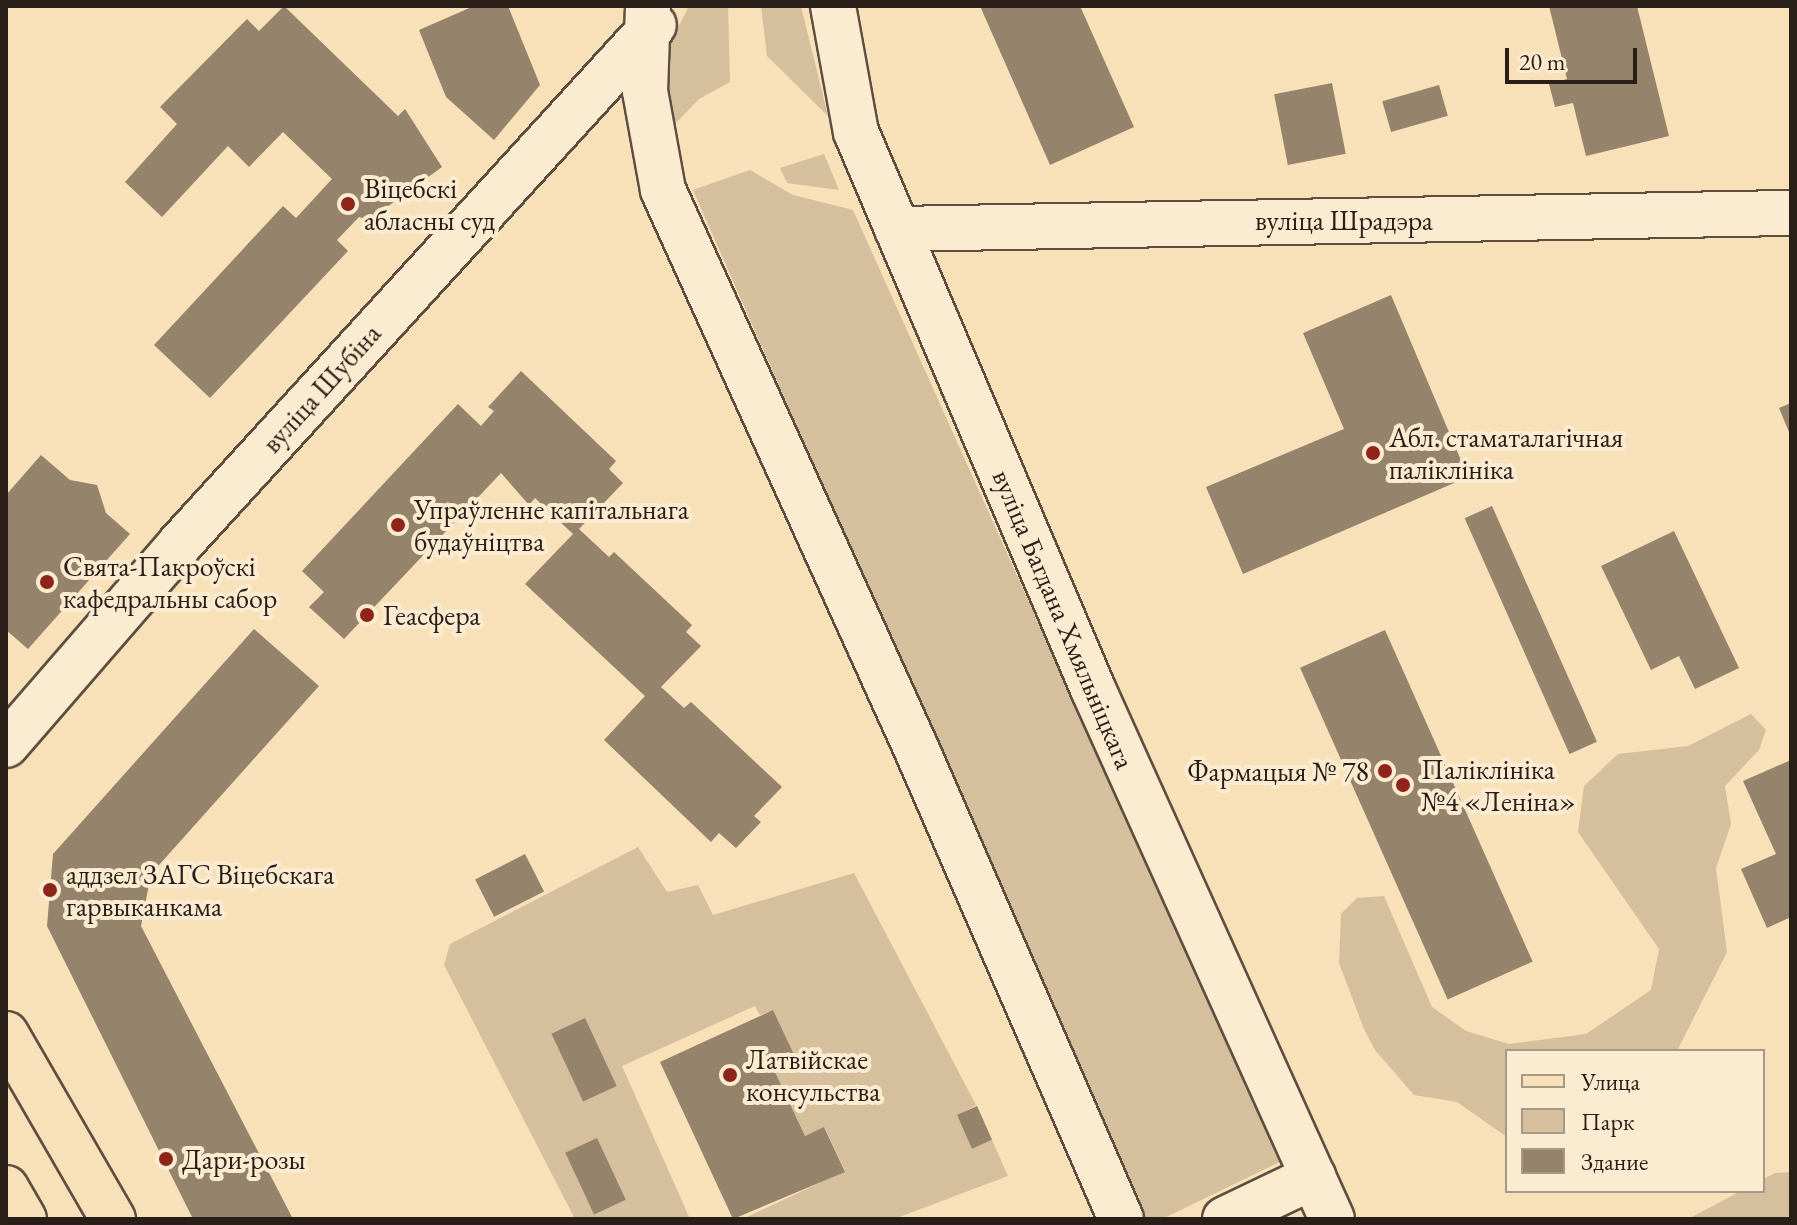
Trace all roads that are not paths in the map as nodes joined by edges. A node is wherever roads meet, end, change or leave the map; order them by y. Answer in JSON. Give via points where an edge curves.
{"nodes":[{"id":1,"x":833,"y":6,"type":"edge"},
{"id":2,"x":652,"y":17,"type":"edge"},
{"id":3,"x":1791,"y":213,"type":"edge"},
{"id":4,"x":897,"y":229,"type":"junction"},
{"id":5,"x":6,"y":745,"type":"edge"},
{"id":6,"x":6,"y":1034,"type":"edge"},
{"id":7,"x":1313,"y":1177,"type":"junction"},
{"id":8,"x":6,"y":1188,"type":"edge"},
{"id":9,"x":24,"y":1219,"type":"edge"},
{"id":10,"x":113,"y":1219,"type":"edge"},
{"id":11,"x":1121,"y":1219,"type":"edge"},
{"id":12,"x":1225,"y":1219,"type":"edge"},
{"id":13,"x":1332,"y":1219,"type":"edge"}],
"edges":[{"from":1,"to":4,"type":"street","name":"вуліца Багдана Хмяльніцкага","via":[[856,132]]},
{"from":2,"to":5,"type":"street","name":"вуліца Шубіна"},
{"from":2,"to":11,"type":"street","via":[[645,91],[663,190],[916,748]]},
{"from":3,"to":4,"type":"street","name":"вуліца Шрадэра"},
{"from":4,"to":7,"type":"street","name":"вуліца Багдана Хмяльніцкага","via":[[1093,689]]},
{"from":6,"to":10,"type":"main road"},
{"from":7,"to":12,"type":"street"},
{"from":7,"to":13,"type":"street","name":"вуліца Багдана Хмяльніцкага"},
{"from":8,"to":9,"type":"main road"}]}
